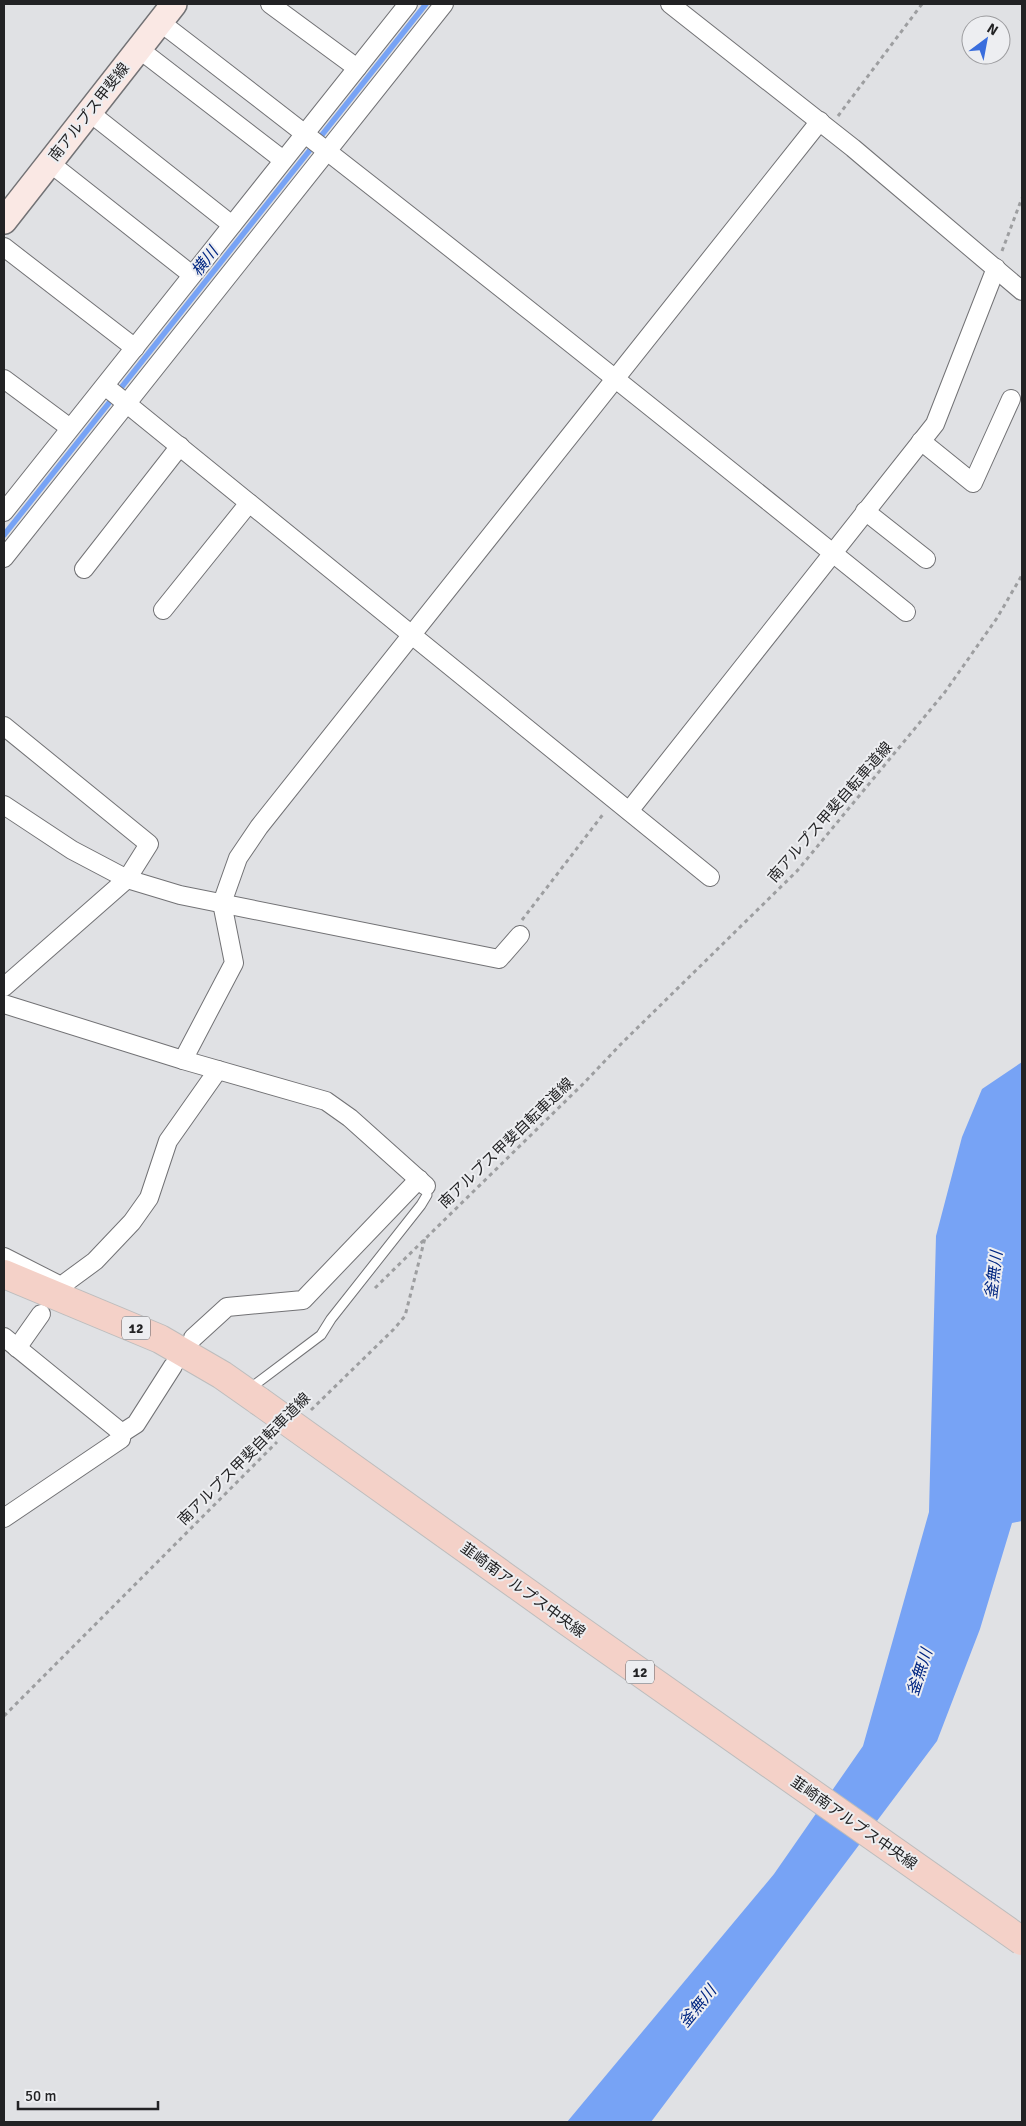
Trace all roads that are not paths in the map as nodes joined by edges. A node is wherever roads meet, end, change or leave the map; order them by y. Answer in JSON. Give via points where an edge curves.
{"nodes":[{"id":1,"x":270,"y":4,"type":"edge"},
{"id":2,"x":408,"y":4,"type":"edge"},
{"id":3,"x":444,"y":4,"type":"edge"},
{"id":4,"x":670,"y":4,"type":"edge"},
{"id":5,"x":167,"y":13,"type":"edge"},
{"id":6,"x":139,"y":49,"type":"junction"},
{"id":7,"x":357,"y":68,"type":"junction"},
{"id":8,"x":89,"y":112,"type":"junction"},
{"id":9,"x":824,"y":125,"type":"junction"},
{"id":10,"x":305,"y":133,"type":"junction"},
{"id":11,"x":327,"y":151,"type":"junction"},
{"id":12,"x":283,"y":160,"type":"junction"},
{"id":13,"x":50,"y":163,"type":"junction"},
{"id":14,"x":4,"y":221,"type":"edge"},
{"id":15,"x":232,"y":225,"type":"junction"},
{"id":16,"x":4,"y":248,"type":"edge"},
{"id":17,"x":996,"y":268,"type":"junction"},
{"id":18,"x":192,"y":275,"type":"junction"},
{"id":19,"x":1022,"y":291,"type":"edge"},
{"id":20,"x":135,"y":348,"type":"junction"},
{"id":21,"x":616,"y":378,"type":"junction"},
{"id":22,"x":4,"y":379,"type":"edge"},
{"id":23,"x":105,"y":386,"type":"junction"},
{"id":24,"x":1010,"y":399,"type":"dead end"},
{"id":25,"x":126,"y":403,"type":"junction"},
{"id":26,"x":70,"y":428,"type":"junction"},
{"id":27,"x":920,"y":441,"type":"junction"},
{"id":28,"x":180,"y":446,"type":"junction"},
{"id":29,"x":249,"y":503,"type":"junction"},
{"id":30,"x":865,"y":510,"type":"junction"},
{"id":31,"x":4,"y":512,"type":"edge"},
{"id":32,"x":832,"y":552,"type":"junction"},
{"id":33,"x":4,"y":558,"type":"edge"},
{"id":34,"x":926,"y":559,"type":"dead end"},
{"id":35,"x":84,"y":569,"type":"dead end"},
{"id":36,"x":163,"y":610,"type":"dead end"},
{"id":37,"x":906,"y":612,"type":"dead end"},
{"id":38,"x":411,"y":634,"type":"junction"},
{"id":39,"x":4,"y":726,"type":"edge"},
{"id":40,"x":4,"y":804,"type":"edge"},
{"id":41,"x":629,"y":810,"type":"junction"},
{"id":42,"x":710,"y":877,"type":"dead end"},
{"id":43,"x":127,"y":878,"type":"junction"},
{"id":44,"x":222,"y":903,"type":"junction"},
{"id":45,"x":520,"y":935,"type":"road end"},
{"id":46,"x":4,"y":987,"type":"edge"},
{"id":47,"x":4,"y":1004,"type":"edge"},
{"id":48,"x":183,"y":1060,"type":"junction"},
{"id":49,"x":218,"y":1070,"type":"junction"},
{"id":50,"x":423,"y":1182,"type":"junction"},
{"id":51,"x":4,"y":1257,"type":"edge"},
{"id":52,"x":4,"y":1274,"type":"edge"},
{"id":53,"x":41,"y":1314,"type":"dead end"},
{"id":54,"x":193,"y":1338,"type":"dead end"},
{"id":55,"x":8,"y":1342,"type":"edge"},
{"id":56,"x":174,"y":1366,"type":"dead end"},
{"id":57,"x":253,"y":1396,"type":"junction"},
{"id":58,"x":122,"y":1433,"type":"junction"},
{"id":59,"x":4,"y":1518,"type":"edge"},
{"id":60,"x":1022,"y":1941,"type":"edge"}],
"edges":[{"from":1,"to":7,"type":"street"},
{"from":2,"to":7,"type":"street"},
{"from":3,"to":11,"type":"street"},
{"from":4,"to":9,"type":"street"},
{"from":5,"to":6,"type":"main road","name":"南アルプス甲斐線"},
{"from":5,"to":10,"type":"street"},
{"from":6,"to":8,"type":"main road","name":"南アルプス甲斐線"},
{"from":6,"to":12,"type":"street"},
{"from":7,"to":10,"type":"street"},
{"from":8,"to":13,"type":"main road","name":"南アルプス甲斐線"},
{"from":8,"to":15,"type":"street"},
{"from":9,"to":17,"type":"street"},
{"from":9,"to":21,"type":"street"},
{"from":10,"to":11,"type":"street"},
{"from":10,"to":12,"type":"street"},
{"from":11,"to":21,"type":"street"},
{"from":11,"to":25,"type":"street"},
{"from":12,"to":15,"type":"street"},
{"from":13,"to":14,"type":"main road","name":"南アルプス甲斐線"},
{"from":13,"to":18,"type":"street"},
{"from":15,"to":18,"type":"street"},
{"from":16,"to":20,"type":"street"},
{"from":17,"to":19,"type":"street"},
{"from":17,"to":27,"type":"street","via":[[934,424]]},
{"from":18,"to":20,"type":"street"},
{"from":20,"to":23,"type":"street"},
{"from":21,"to":32,"type":"street"},
{"from":21,"to":38,"type":"street"},
{"from":22,"to":26,"type":"street"},
{"from":23,"to":25,"type":"street"},
{"from":23,"to":26,"type":"street"},
{"from":24,"to":27,"type":"street","via":[[973,483]]},
{"from":25,"to":28,"type":"street"},
{"from":25,"to":33,"type":"street"},
{"from":26,"to":31,"type":"street"},
{"from":27,"to":30,"type":"street"},
{"from":28,"to":29,"type":"street"},
{"from":28,"to":35,"type":"street"},
{"from":29,"to":36,"type":"street"},
{"from":29,"to":38,"type":"street"},
{"from":30,"to":32,"type":"street"},
{"from":30,"to":34,"type":"street"},
{"from":32,"to":37,"type":"street"},
{"from":32,"to":41,"type":"street"},
{"from":38,"to":41,"type":"street"},
{"from":38,"to":44,"type":"street","via":[[258,827],[238,858]]},
{"from":39,"to":43,"type":"street","via":[[149,844]]},
{"from":40,"to":43,"type":"street","via":[[72,850]]},
{"from":41,"to":42,"type":"street"},
{"from":43,"to":44,"type":"street","via":[[180,895]]},
{"from":43,"to":46,"type":"street"},
{"from":44,"to":45,"type":"street","via":[[499,959]]},
{"from":44,"to":48,"type":"street","via":[[234,962]]},
{"from":47,"to":48,"type":"street"},
{"from":48,"to":49,"type":"street"},
{"from":49,"to":50,"type":"street","via":[[326,1101]]},
{"from":49,"to":51,"type":"street","via":[[168,1141],[149,1198],[132,1222],[95,1261],[61,1286]]},
{"from":50,"to":54,"type":"street","via":[[303,1300],[227,1307]]},
{"from":50,"to":57,"type":"lane","via":[[427,1195],[421,1204],[321,1335]]},
{"from":52,"to":57,"type":"main road","name":"韮崎南アルプス中央線","number":"12","via":[[160,1338]]},
{"from":53,"to":55,"type":"street"},
{"from":55,"to":58,"type":"street"},
{"from":56,"to":58,"type":"street","via":[[136,1424]]},
{"from":57,"to":60,"type":"main road","name":"韮崎南アルプス中央線","number":"12","bridge":true},
{"from":58,"to":59,"type":"street","via":[[121,1439]]}]}
